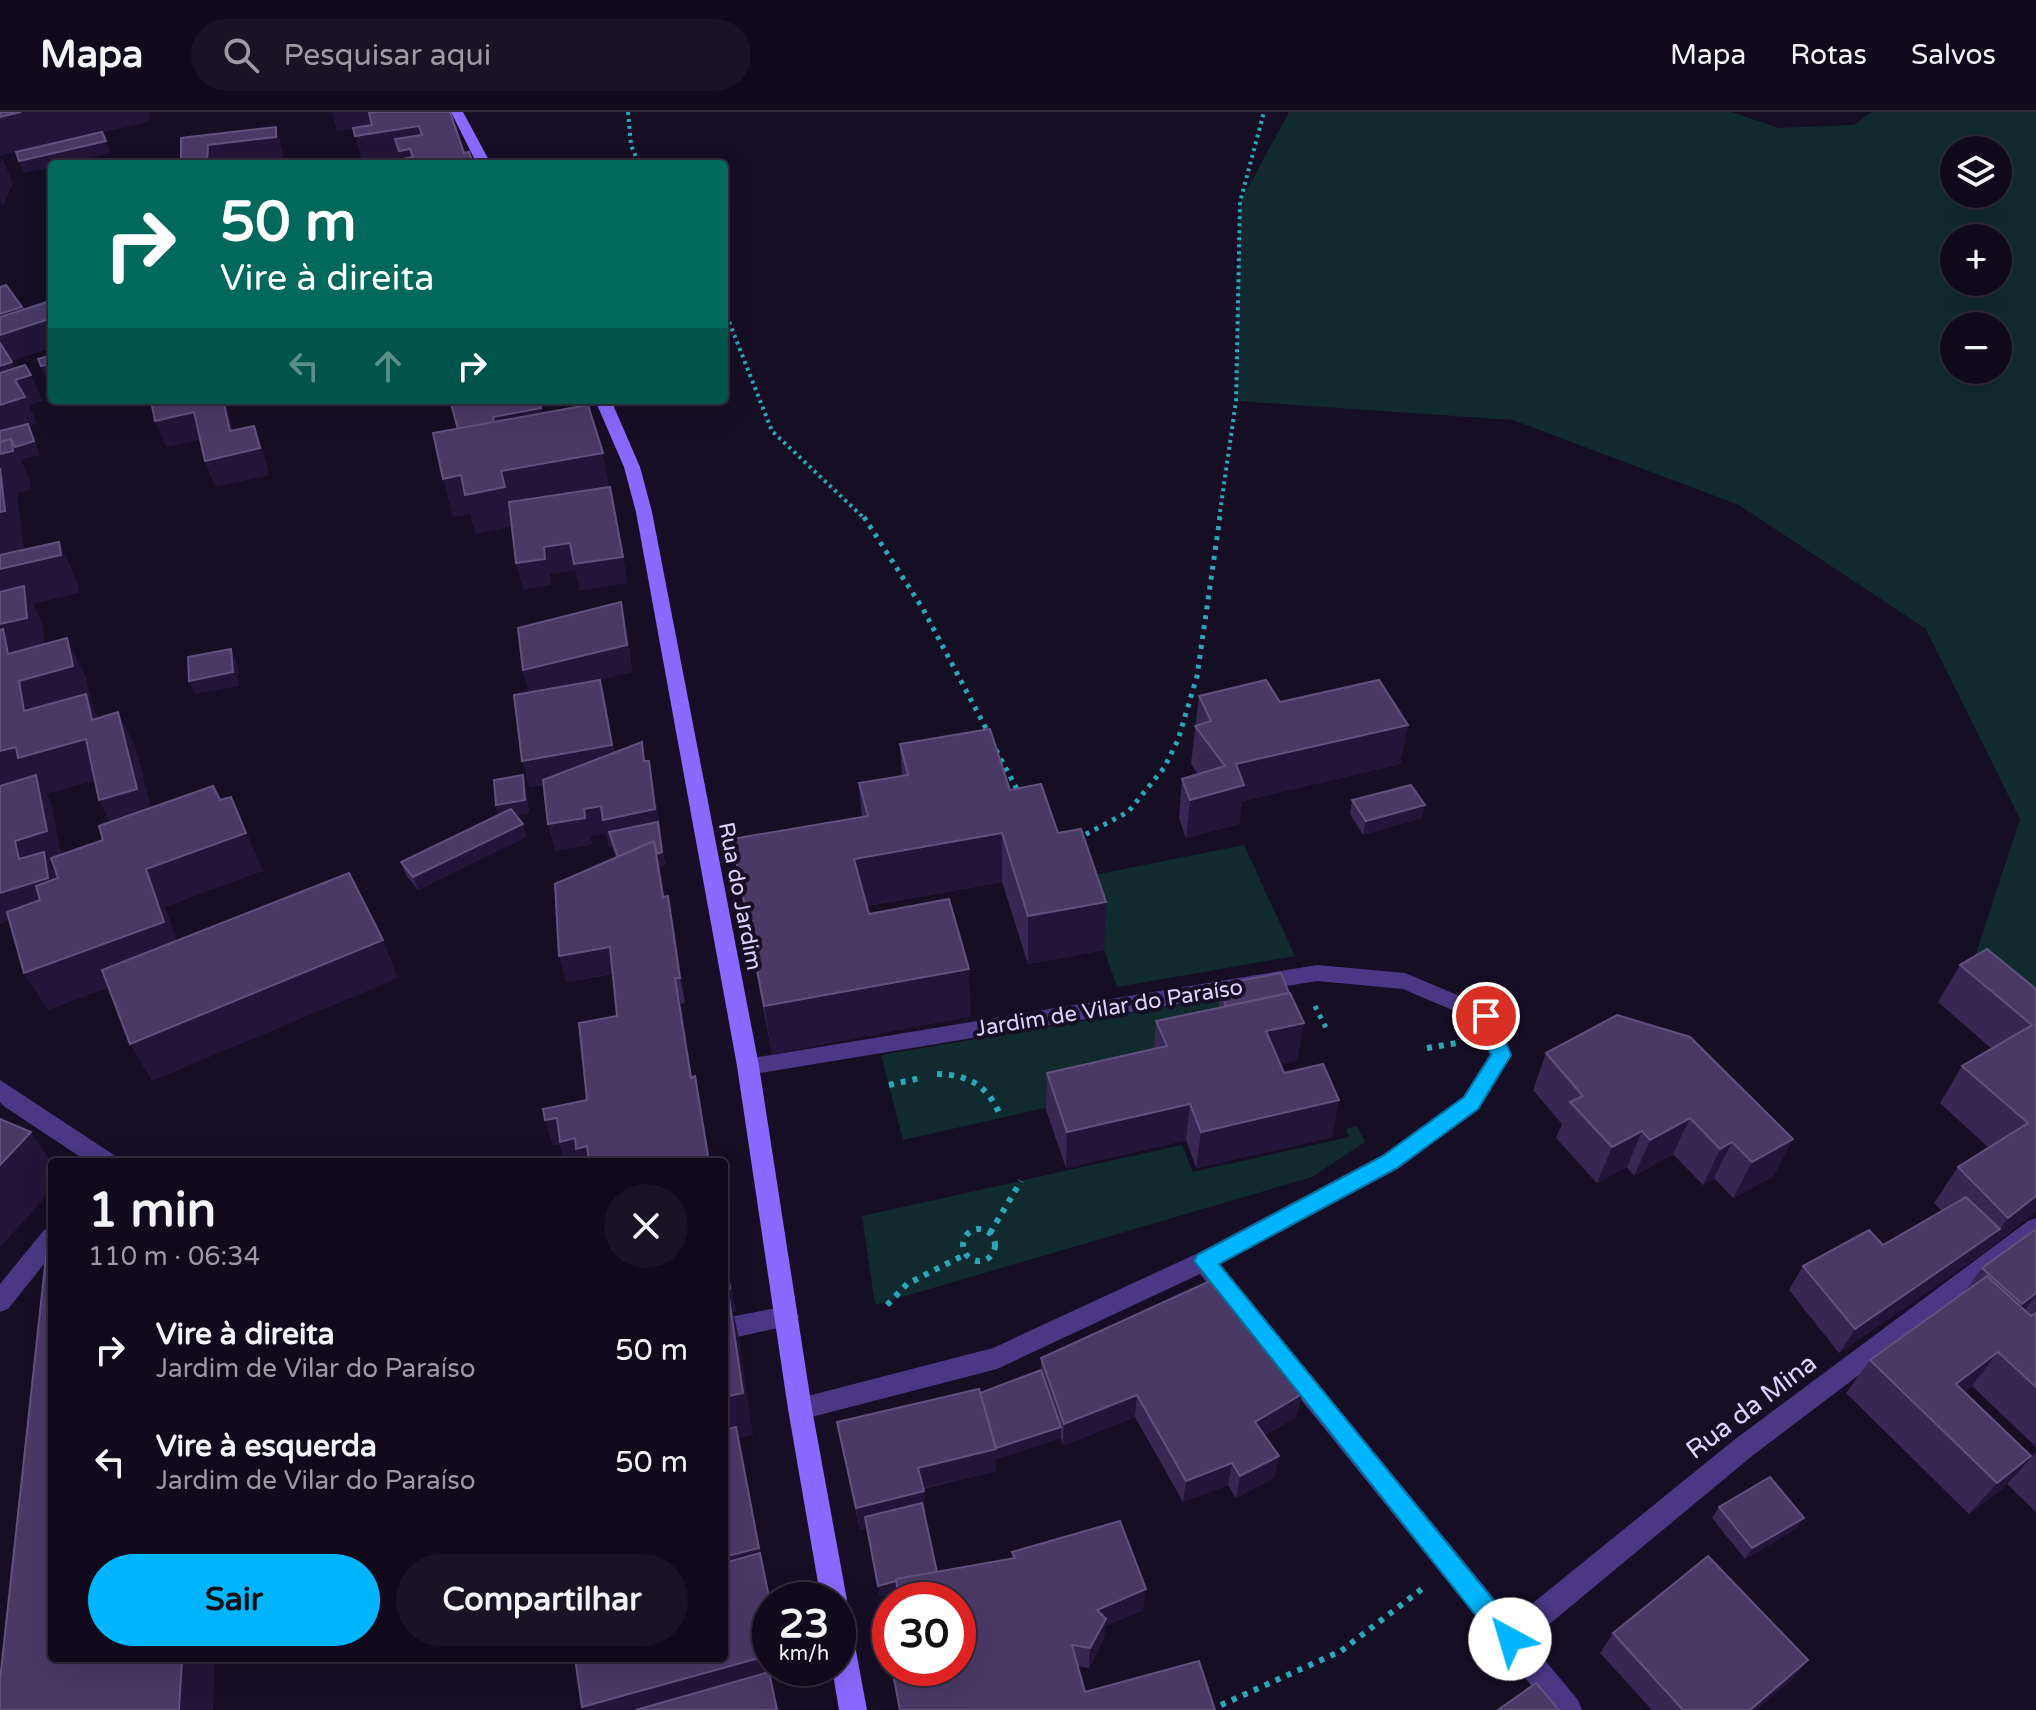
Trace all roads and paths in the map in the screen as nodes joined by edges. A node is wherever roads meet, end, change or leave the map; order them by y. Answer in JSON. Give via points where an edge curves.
{"nodes":[{"id":1,"x":457,"y":112,"type":"edge"},
{"id":2,"x":628,"y":112,"type":"edge"},
{"id":3,"x":1264,"y":112,"type":"edge"},
{"id":4,"x":482,"y":160,"type":"edge"},
{"id":5,"x":637,"y":160,"type":"edge"},
{"id":6,"x":728,"y":319,"type":"edge"},
{"id":7,"x":605,"y":404,"type":"edge"},
{"id":8,"x":1023,"y":797,"type":"edge"},
{"id":9,"x":1067,"y":835,"type":"edge"},
{"id":10,"x":1313,"y":1002,"type":"dead end"},
{"id":11,"x":1328,"y":1032,"type":"dead end"},
{"id":12,"x":748,"y":1066,"type":"junction"},
{"id":13,"x":889,"y":1085,"type":"dead end"},
{"id":14,"x":0,"y":1089,"type":"edge"},
{"id":15,"x":1001,"y":1118,"type":"dead end"},
{"id":16,"x":100,"y":1158,"type":"edge"},
{"id":17,"x":1021,"y":1181,"type":"dead end"},
{"id":18,"x":2036,"y":1228,"type":"edge"},
{"id":19,"x":990,"y":1233,"type":"junction"},
{"id":20,"x":48,"y":1242,"type":"edge"},
{"id":21,"x":966,"y":1254,"type":"junction"},
{"id":22,"x":1204,"y":1261,"type":"junction"},
{"id":23,"x":0,"y":1302,"type":"edge"},
{"id":24,"x":887,"y":1305,"type":"dead end"},
{"id":25,"x":787,"y":1317,"type":"junction"},
{"id":26,"x":728,"y":1328,"type":"edge"},
{"id":27,"x":800,"y":1409,"type":"junction"},
{"id":28,"x":1452,"y":1567,"type":"junction"},
{"id":29,"x":831,"y":1582,"type":"edge"},
{"id":30,"x":1510,"y":1639,"type":"junction"},
{"id":31,"x":849,"y":1686,"type":"edge"},
{"id":32,"x":853,"y":1710,"type":"edge"},
{"id":33,"x":1210,"y":1710,"type":"edge"},
{"id":34,"x":1568,"y":1710,"type":"edge"}],
"edges":[{"from":1,"to":4,"type":"main road"},
{"from":2,"to":5,"type":"path"},
{"from":3,"to":9,"type":"path","via":[[1240,202],[1236,401],[1197,676],[1164,768],[1128,812],[1079,839]]},
{"from":6,"to":8,"type":"path","via":[[772,431],[861,512],[923,609]]},
{"from":7,"to":12,"type":"main road","name":"Rua do Jardim","via":[[632,467],[644,512]]},
{"from":10,"to":11,"type":"path"},
{"from":12,"to":22,"type":"street","name":"Jardim de Vilar do Paraíso","via":[[1317,973],[1405,981],[1486,1016],[1501,1055],[1471,1103],[1390,1162]]},
{"from":12,"to":25,"type":"main road","name":"Rua do Jardim"},
{"from":13,"to":15,"type":"path","via":[[937,1074],[970,1077],[989,1090]]},
{"from":14,"to":16,"type":"street"},
{"from":17,"to":19,"type":"path"},
{"from":18,"to":30,"type":"street","name":"Rua da Mina","via":[[1743,1448]]},
{"from":19,"to":21,"type":"path","via":[[969,1233],[962,1245]]},
{"from":19,"to":21,"type":"path","via":[[996,1245],[992,1254],[981,1259]]},
{"from":20,"to":23,"type":"street"},
{"from":21,"to":24,"type":"path","via":[[907,1284]]},
{"from":22,"to":27,"type":"street","name":"Jardim de Vilar do Paraíso","via":[[997,1358]]},
{"from":22,"to":28,"type":"street"},
{"from":25,"to":26,"type":"street"},
{"from":25,"to":27,"type":"main road","name":"Rua do Jardim"},
{"from":27,"to":29,"type":"main road","name":"Rua do Jardim"},
{"from":28,"to":30,"type":"street"},
{"from":28,"to":33,"type":"path","via":[[1341,1651]]},
{"from":30,"to":34,"type":"street"},
{"from":31,"to":32,"type":"main road"}]}
